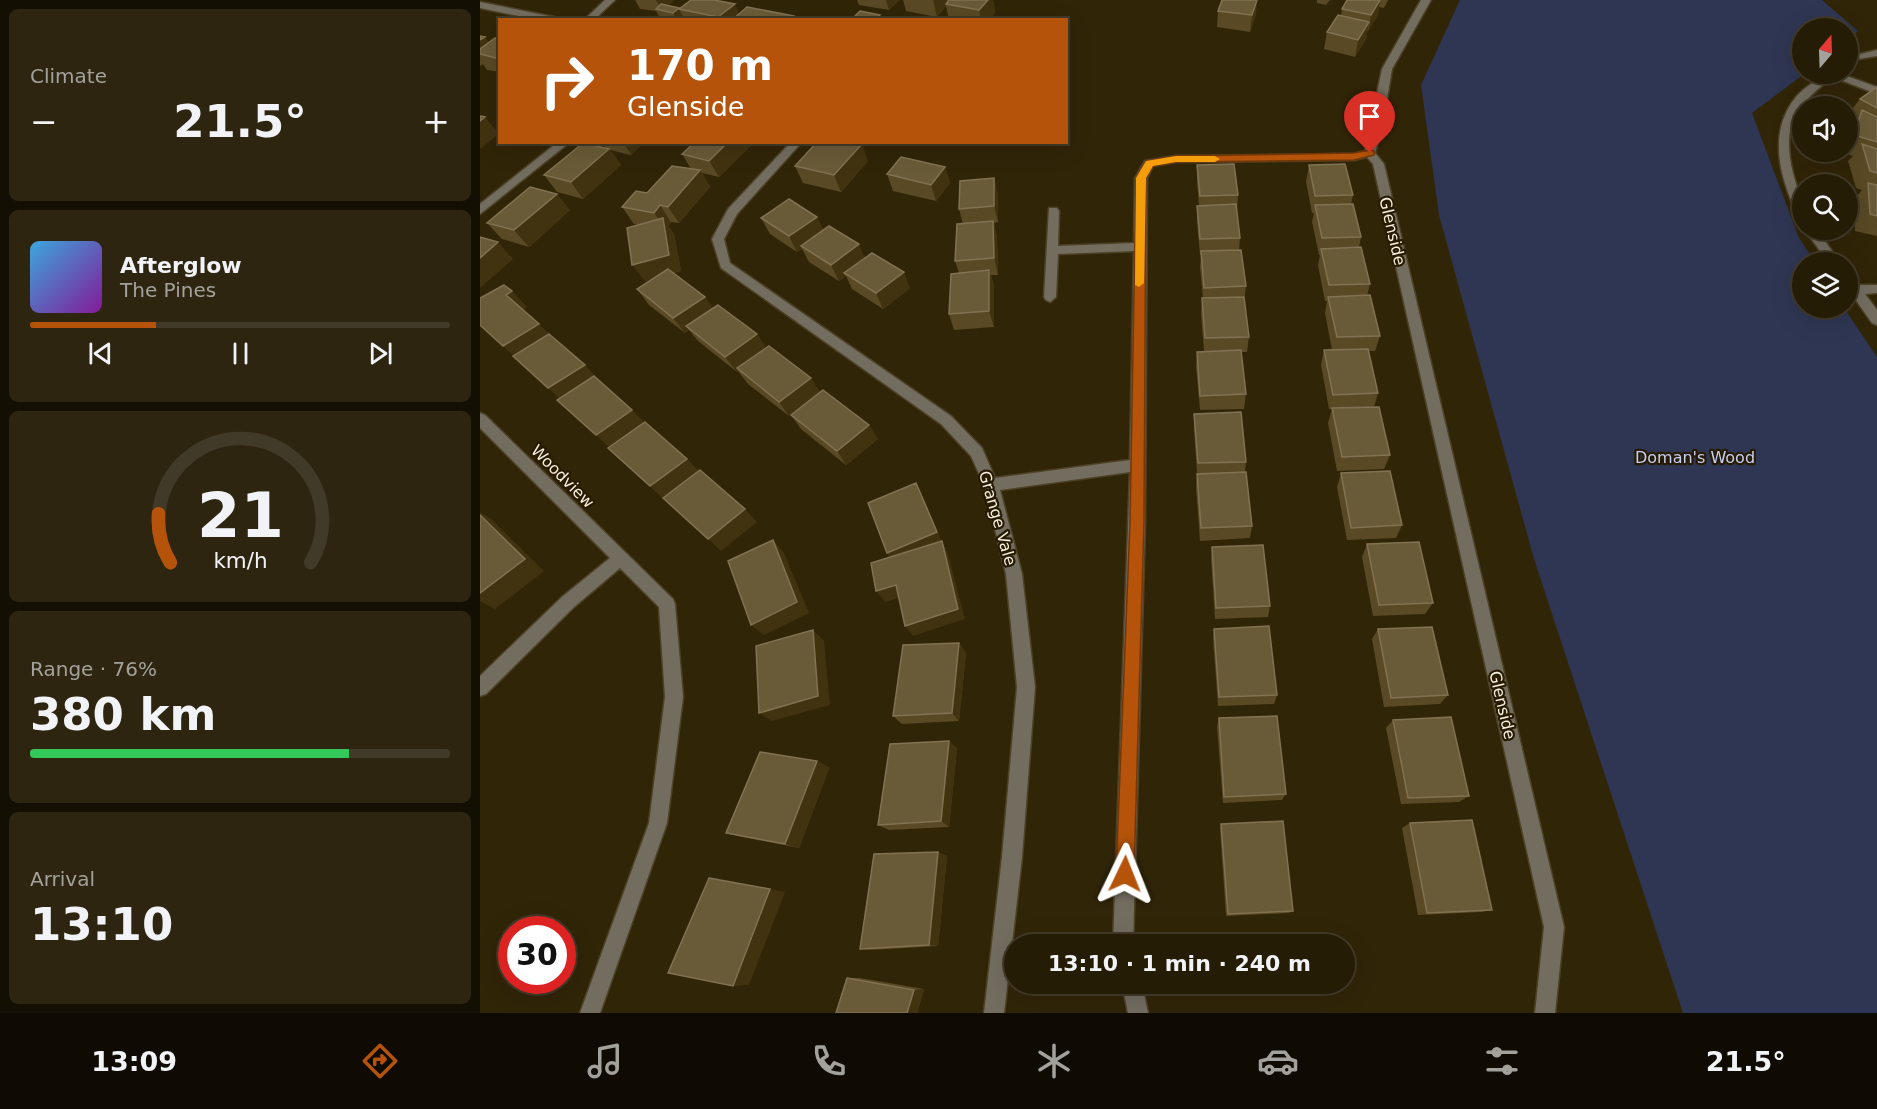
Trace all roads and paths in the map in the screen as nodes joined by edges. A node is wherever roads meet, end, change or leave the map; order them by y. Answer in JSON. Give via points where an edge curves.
{"nodes":[{"id":1,"x":610,"y":0,"type":"edge"},
{"id":2,"x":1426,"y":0,"type":"edge"},
{"id":3,"x":480,"y":5,"type":"edge"},
{"id":4,"x":544,"y":18,"type":"edge"},
{"id":5,"x":590,"y":18,"type":"edge"},
{"id":6,"x":1877,"y":53,"type":"edge"},
{"id":7,"x":1858,"y":56,"type":"edge"},
{"id":8,"x":1819,"y":84,"type":"edge"},
{"id":9,"x":1858,"y":84,"type":"edge"},
{"id":10,"x":1877,"y":91,"type":"edge"},
{"id":11,"x":562,"y":144,"type":"edge"},
{"id":12,"x":795,"y":144,"type":"edge"},
{"id":13,"x":1370,"y":153,"type":"junction"},
{"id":14,"x":1792,"y":189,"type":"edge"},
{"id":15,"x":480,"y":210,"type":"edge"},
{"id":16,"x":1053,"y":211,"type":"dead end"},
{"id":17,"x":1139,"y":247,"type":"junction"},
{"id":18,"x":1052,"y":250,"type":"junction"},
{"id":19,"x":1858,"y":286,"type":"edge"},
{"id":20,"x":1877,"y":289,"type":"edge"},
{"id":21,"x":1858,"y":293,"type":"edge"},
{"id":22,"x":1050,"y":297,"type":"dead end"},
{"id":23,"x":1877,"y":320,"type":"edge"},
{"id":24,"x":480,"y":419,"type":"edge"},
{"id":25,"x":1136,"y":465,"type":"junction"},
{"id":26,"x":991,"y":484,"type":"junction"},
{"id":27,"x":620,"y":559,"type":"junction"},
{"id":28,"x":480,"y":688,"type":"edge"},
{"id":29,"x":1123,"y":934,"type":"edge"},
{"id":30,"x":1134,"y":994,"type":"edge"},
{"id":31,"x":590,"y":1013,"type":"edge"},
{"id":32,"x":994,"y":1013,"type":"edge"},
{"id":33,"x":1138,"y":1013,"type":"edge"},
{"id":34,"x":1545,"y":1013,"type":"edge"}],
"edges":[{"from":1,"to":5,"type":"street"},
{"from":2,"to":13,"type":"street","via":[[1387,69]]},
{"from":3,"to":4,"type":"street"},
{"from":6,"to":7,"type":"street"},
{"from":8,"to":14,"type":"street","via":[[1800,98],[1786,120],[1783,155]]},
{"from":9,"to":10,"type":"street"},
{"from":11,"to":15,"type":"street"},
{"from":12,"to":26,"type":"street","name":"Grange Vale","via":[[732,212],[718,239],[725,265],[946,420],[977,452]]},
{"from":13,"to":17,"type":"street","via":[[1354,157],[1176,159],[1149,163],[1141,178]]},
{"from":13,"to":34,"type":"street","name":"Glenside","via":[[1378,164],[1554,927]]},
{"from":16,"to":18,"type":"street"},
{"from":17,"to":18,"type":"street"},
{"from":17,"to":25,"type":"street"},
{"from":18,"to":22,"type":"street"},
{"from":19,"to":20,"type":"street"},
{"from":21,"to":23,"type":"street"},
{"from":24,"to":27,"type":"street","name":"Woodview"},
{"from":25,"to":26,"type":"street"},
{"from":25,"to":29,"type":"street"},
{"from":26,"to":32,"type":"street","name":"Grange Vale","via":[[1014,574],[1026,687]]},
{"from":27,"to":28,"type":"street","via":[[568,602]]},
{"from":27,"to":31,"type":"street","name":"Woodview","via":[[667,604],[674,697],[658,823]]},
{"from":30,"to":33,"type":"street"}]}
